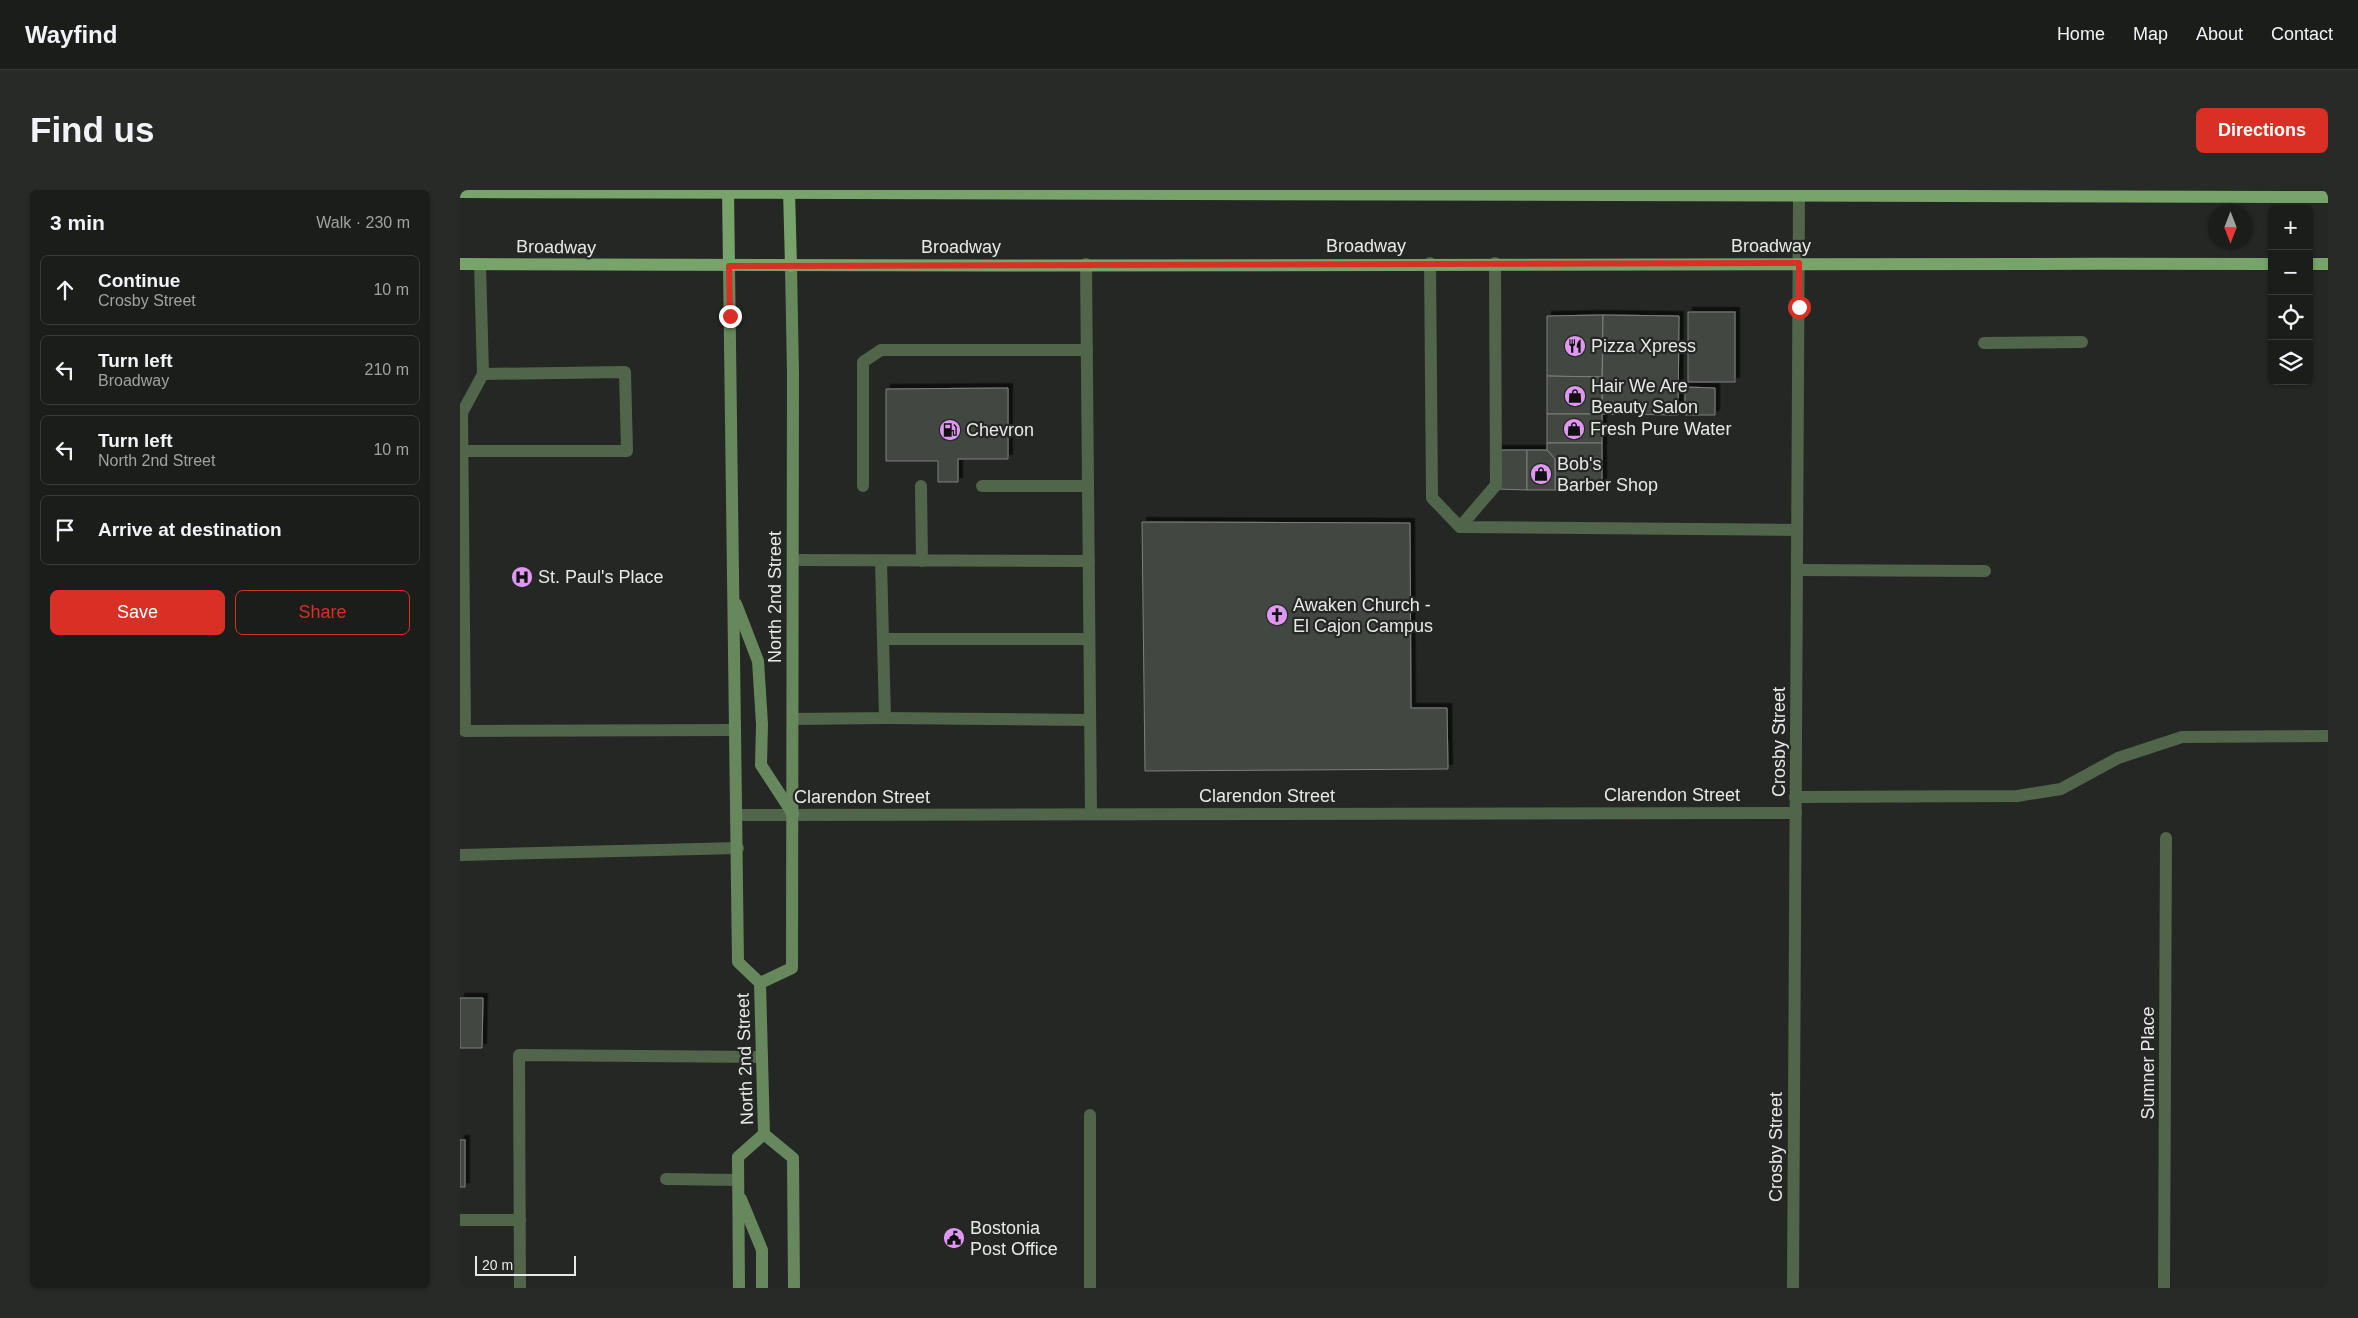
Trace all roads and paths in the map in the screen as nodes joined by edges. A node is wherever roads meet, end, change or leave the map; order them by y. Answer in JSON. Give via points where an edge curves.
{"nodes":[{"id":1,"x":555,"y":191,"type":"edge"},
{"id":2,"x":789,"y":191,"type":"edge"},
{"id":3,"x":460,"y":192,"type":"edge"},
{"id":4,"x":728,"y":192,"type":"edge"},
{"id":5,"x":1448,"y":192,"type":"edge"},
{"id":6,"x":1543,"y":192,"type":"edge"},
{"id":7,"x":1644,"y":193,"type":"edge"},
{"id":8,"x":1883,"y":193,"type":"edge"},
{"id":9,"x":1948,"y":193,"type":"edge"},
{"id":10,"x":2199,"y":193,"type":"edge"},
{"id":11,"x":2275,"y":193,"type":"edge"},
{"id":12,"x":1799,"y":196,"type":"junction"},
{"id":13,"x":2328,"y":197,"type":"edge"},
{"id":14,"x":1430,"y":263,"type":"junction"},
{"id":15,"x":1494,"y":263,"type":"junction"},
{"id":16,"x":1799,"y":263,"type":"junction"},
{"id":17,"x":460,"y":264,"type":"edge"},
{"id":18,"x":480,"y":264,"type":"junction"},
{"id":19,"x":1086,"y":264,"type":"junction"},
{"id":20,"x":2268,"y":264,"type":"edge"},
{"id":21,"x":2313,"y":264,"type":"edge"},
{"id":22,"x":2328,"y":264,"type":"edge"},
{"id":23,"x":729,"y":266,"type":"junction"},
{"id":24,"x":791,"y":266,"type":"junction"},
{"id":25,"x":2082,"y":342,"type":"dead end"},
{"id":26,"x":1984,"y":343,"type":"dead end"},
{"id":27,"x":1087,"y":350,"type":"junction"},
{"id":28,"x":483,"y":374,"type":"junction"},
{"id":29,"x":462,"y":451,"type":"junction"},
{"id":30,"x":863,"y":486,"type":"dead end"},
{"id":31,"x":921,"y":486,"type":"dead end"},
{"id":32,"x":982,"y":486,"type":"dead end"},
{"id":33,"x":1088,"y":486,"type":"junction"},
{"id":34,"x":1460,"y":527,"type":"junction"},
{"id":35,"x":1797,"y":530,"type":"junction"},
{"id":36,"x":793,"y":560,"type":"junction"},
{"id":37,"x":881,"y":561,"type":"junction"},
{"id":38,"x":922,"y":561,"type":"junction"},
{"id":39,"x":1088,"y":561,"type":"junction"},
{"id":40,"x":1797,"y":570,"type":"junction"},
{"id":41,"x":1985,"y":571,"type":"dead end"},
{"id":42,"x":732,"y":594,"type":"junction"},
{"id":43,"x":883,"y":639,"type":"junction"},
{"id":44,"x":1090,"y":639,"type":"junction"},
{"id":45,"x":885,"y":718,"type":"junction"},
{"id":46,"x":793,"y":719,"type":"junction"},
{"id":47,"x":1090,"y":720,"type":"junction"},
{"id":48,"x":735,"y":730,"type":"junction"},
{"id":49,"x":2328,"y":736,"type":"edge"},
{"id":50,"x":1796,"y":797,"type":"junction"},
{"id":51,"x":1796,"y":813,"type":"junction"},
{"id":52,"x":793,"y":814,"type":"junction"},
{"id":53,"x":1091,"y":814,"type":"junction"},
{"id":54,"x":738,"y":815,"type":"junction"},
{"id":55,"x":2166,"y":838,"type":"dead end"},
{"id":56,"x":738,"y":848,"type":"junction"},
{"id":57,"x":460,"y":855,"type":"edge"},
{"id":58,"x":760,"y":983,"type":"junction"},
{"id":59,"x":762,"y":1057,"type":"junction"},
{"id":60,"x":1090,"y":1115,"type":"dead end"},
{"id":61,"x":764,"y":1134,"type":"junction"},
{"id":62,"x":666,"y":1179,"type":"dead end"},
{"id":63,"x":738,"y":1186,"type":"junction"},
{"id":64,"x":460,"y":1220,"type":"edge"},
{"id":65,"x":520,"y":1220,"type":"junction"},
{"id":66,"x":520,"y":1288,"type":"edge"},
{"id":67,"x":739,"y":1288,"type":"edge"},
{"id":68,"x":762,"y":1288,"type":"edge"},
{"id":69,"x":794,"y":1288,"type":"edge"},
{"id":70,"x":1090,"y":1288,"type":"edge"},
{"id":71,"x":1793,"y":1288,"type":"edge"},
{"id":72,"x":2164,"y":1288,"type":"edge"}],
"edges":[{"from":1,"to":3,"type":"main road"},
{"from":1,"to":4,"type":"main road"},
{"from":2,"to":4,"type":"main road"},
{"from":2,"to":5,"type":"main road"},
{"from":2,"to":24,"type":"main road","name":"North 2nd Street"},
{"from":4,"to":23,"type":"main road","name":"North 2nd Street"},
{"from":5,"to":6,"type":"main road"},
{"from":6,"to":7,"type":"main road"},
{"from":7,"to":12,"type":"main road"},
{"from":8,"to":9,"type":"main road"},
{"from":8,"to":12,"type":"main road"},
{"from":9,"to":10,"type":"main road"},
{"from":10,"to":11,"type":"main road"},
{"from":11,"to":13,"type":"main road"},
{"from":12,"to":16,"type":"street","name":"Crosby Street"},
{"from":14,"to":15,"type":"main road","name":"Broadway"},
{"from":14,"to":19,"type":"main road","name":"Broadway"},
{"from":14,"to":34,"type":"street","via":[[1432,498]]},
{"from":15,"to":16,"type":"main road","name":"Broadway"},
{"from":15,"to":34,"type":"street","via":[[1496,485]]},
{"from":16,"to":20,"type":"main road","name":"Broadway"},
{"from":16,"to":35,"type":"street","name":"Crosby Street"},
{"from":17,"to":18,"type":"main road","name":"Broadway"},
{"from":18,"to":23,"type":"main road","name":"Broadway"},
{"from":18,"to":28,"type":"street"},
{"from":19,"to":24,"type":"main road","name":"Broadway"},
{"from":19,"to":27,"type":"street"},
{"from":21,"to":22,"type":"main road"},
{"from":23,"to":24,"type":"main road","name":"Broadway"},
{"from":23,"to":42,"type":"main road","name":"North 2nd Street"},
{"from":24,"to":36,"type":"main road","name":"North 2nd Street"},
{"from":25,"to":26,"type":"street"},
{"from":27,"to":30,"type":"street","via":[[881,350],[863,362]]},
{"from":27,"to":33,"type":"street"},
{"from":28,"to":29,"type":"street","via":[[462,413]]},
{"from":28,"to":29,"type":"street","via":[[626,372],[627,451]]},
{"from":29,"to":48,"type":"street","via":[[465,731]]},
{"from":31,"to":38,"type":"street"},
{"from":32,"to":33,"type":"street"},
{"from":33,"to":39,"type":"street"},
{"from":34,"to":35,"type":"street"},
{"from":35,"to":40,"type":"street","name":"Crosby Street"},
{"from":36,"to":37,"type":"street"},
{"from":36,"to":46,"type":"main road","name":"North 2nd Street"},
{"from":37,"to":38,"type":"street"},
{"from":37,"to":43,"type":"street"},
{"from":38,"to":39,"type":"street"},
{"from":39,"to":44,"type":"street"},
{"from":40,"to":41,"type":"street"},
{"from":40,"to":50,"type":"street","name":"Crosby Street"},
{"from":42,"to":48,"type":"main road","name":"North 2nd Street"},
{"from":42,"to":52,"type":"main road","via":[[758,661],[762,765]]},
{"from":43,"to":44,"type":"street"},
{"from":43,"to":45,"type":"street"},
{"from":44,"to":47,"type":"street"},
{"from":45,"to":46,"type":"street"},
{"from":45,"to":47,"type":"street"},
{"from":46,"to":52,"type":"main road","name":"North 2nd Street"},
{"from":47,"to":53,"type":"street"},
{"from":48,"to":54,"type":"main road","name":"North 2nd Street"},
{"from":49,"to":50,"type":"street","via":[[2182,737],[2118,758],[2061,789],[2016,796]]},
{"from":50,"to":51,"type":"street","name":"Crosby Street"},
{"from":51,"to":53,"type":"street","name":"Clarendon Street"},
{"from":51,"to":71,"type":"street","name":"Crosby Street"},
{"from":52,"to":53,"type":"street","name":"Clarendon Street"},
{"from":52,"to":54,"type":"street","name":"Clarendon Street"},
{"from":52,"to":58,"type":"main road","name":"North 2nd Street","via":[[792,968]]},
{"from":54,"to":56,"type":"main road","name":"North 2nd Street"},
{"from":55,"to":72,"type":"street","name":"Sumner Place"},
{"from":56,"to":57,"type":"street"},
{"from":56,"to":58,"type":"main road","name":"North 2nd Street","via":[[738,962]]},
{"from":58,"to":59,"type":"main road","name":"North 2nd Street"},
{"from":59,"to":61,"type":"main road","name":"North 2nd Street"},
{"from":59,"to":65,"type":"street","via":[[519,1055]]},
{"from":60,"to":70,"type":"street"},
{"from":61,"to":63,"type":"main road","name":"North 2nd Street","via":[[738,1157]]},
{"from":61,"to":69,"type":"main road","name":"North 2nd Street","via":[[793,1158]]},
{"from":62,"to":63,"type":"street"},
{"from":63,"to":67,"type":"main road","name":"North 2nd Street"},
{"from":63,"to":68,"type":"main road","via":[[762,1250]]},
{"from":64,"to":65,"type":"street"},
{"from":65,"to":66,"type":"street"}]}
